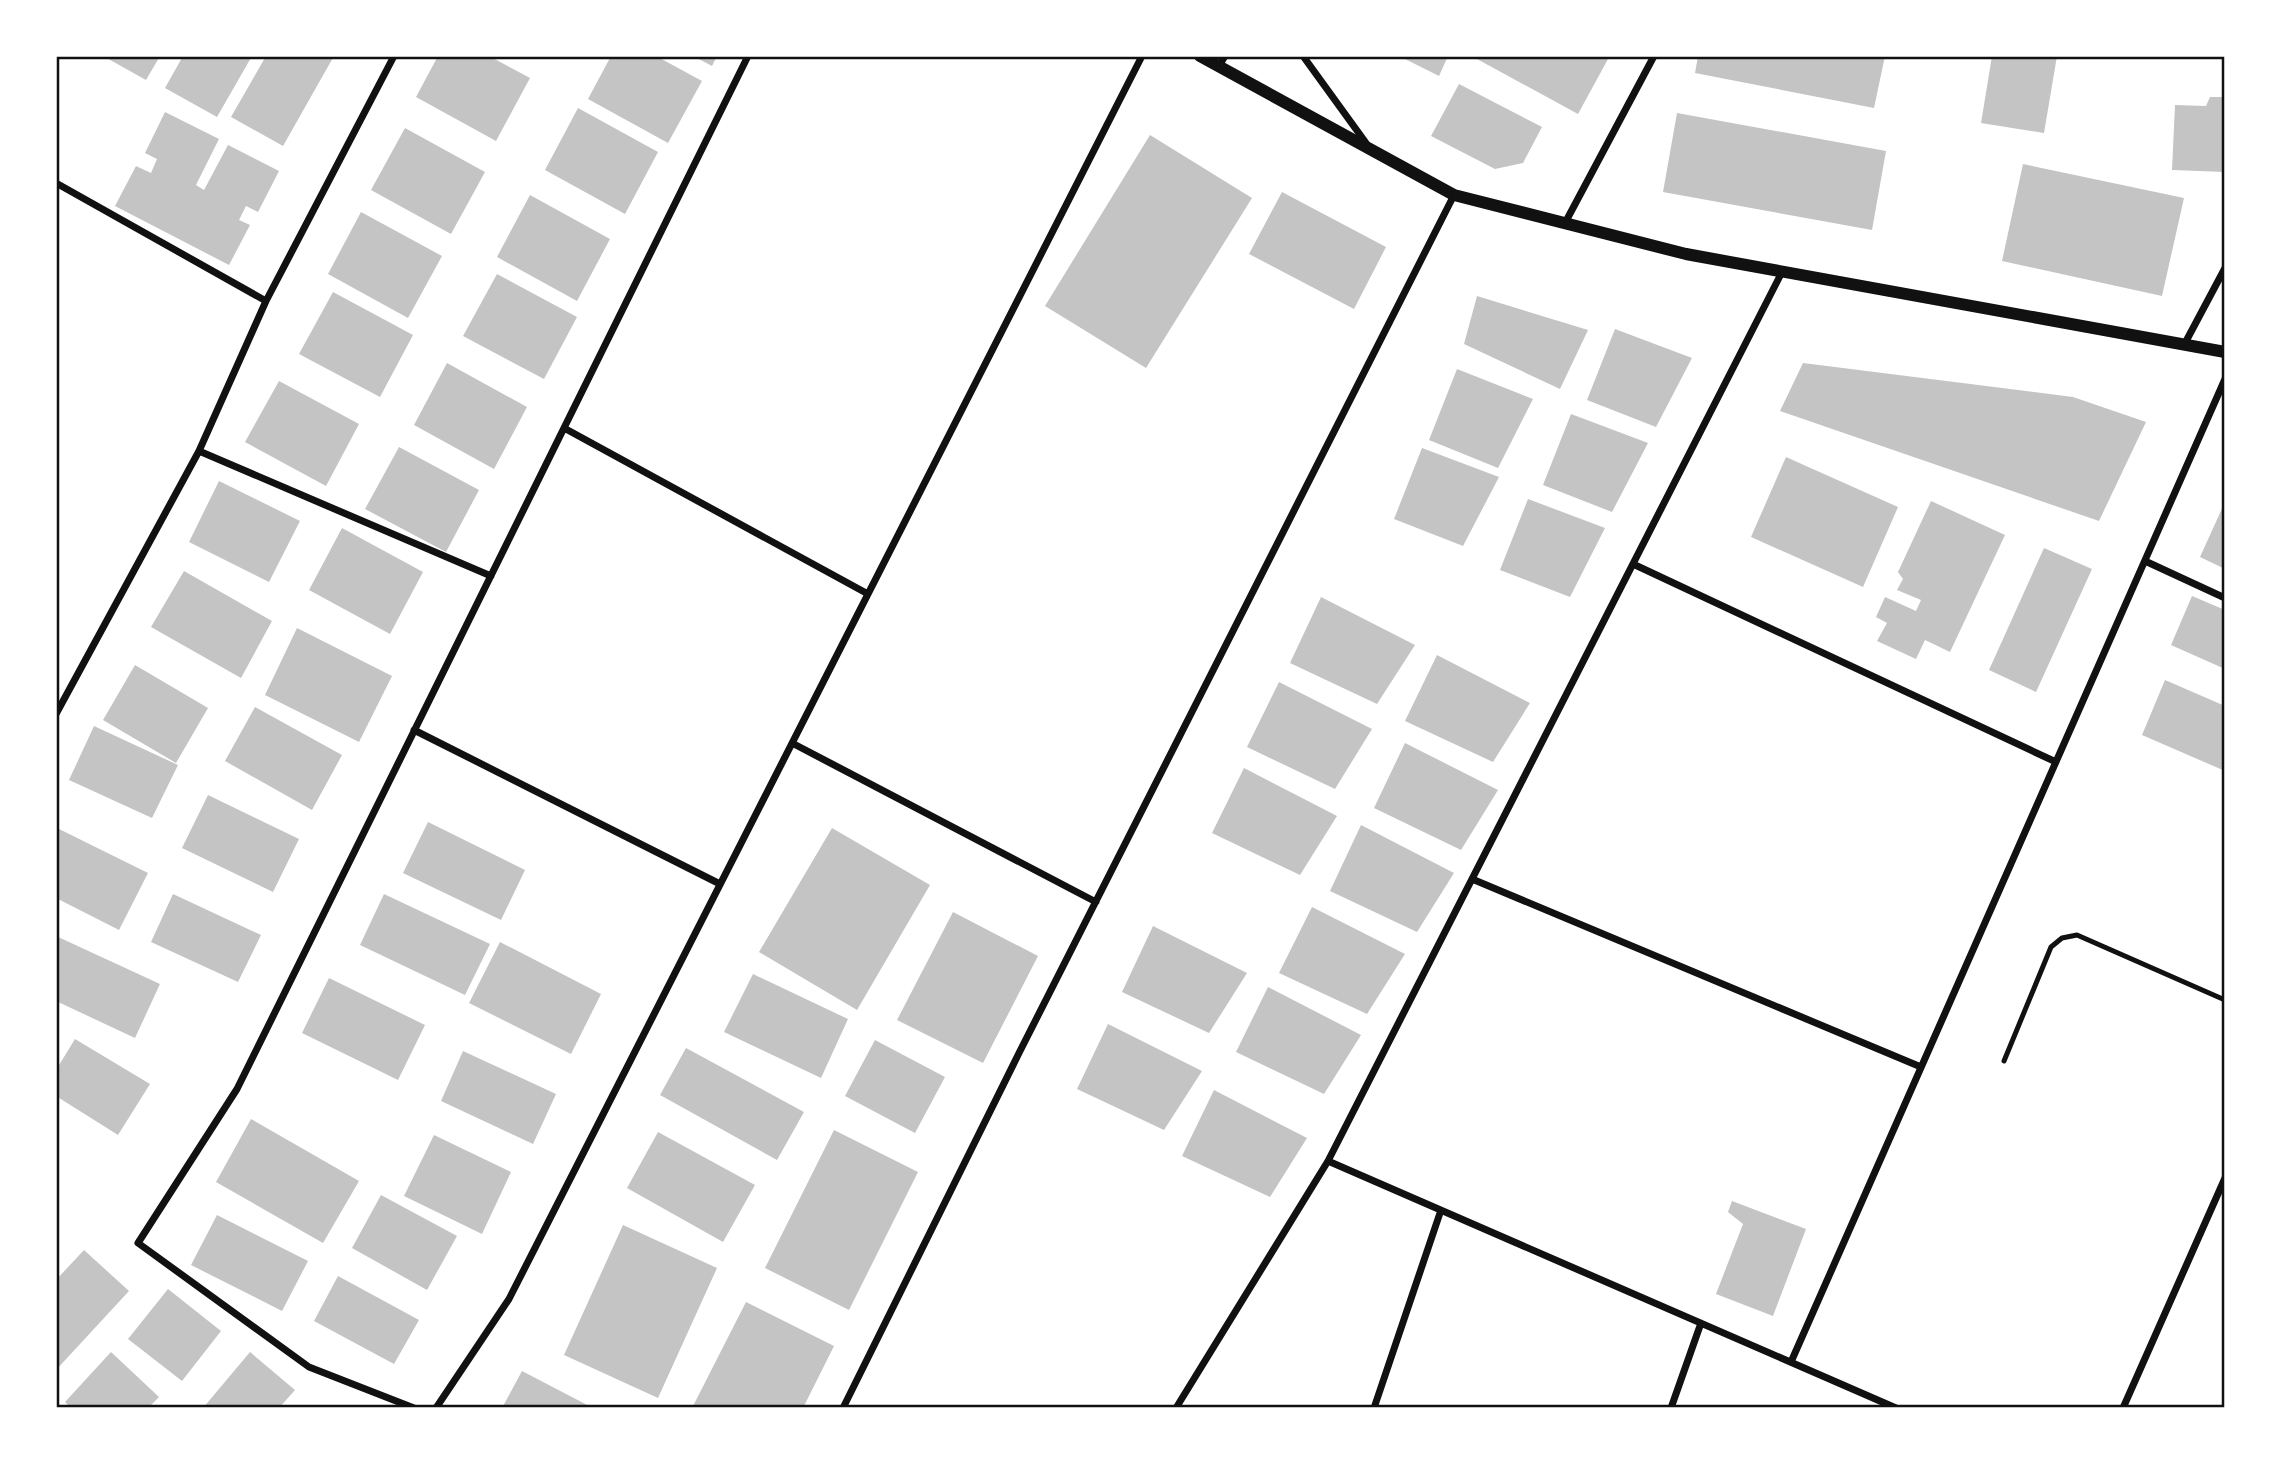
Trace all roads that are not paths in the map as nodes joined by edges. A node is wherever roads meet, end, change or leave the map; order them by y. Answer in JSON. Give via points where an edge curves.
{"nodes":[{"id":1,"x":394,"y":56,"type":"edge"},
{"id":2,"x":748,"y":56,"type":"edge"},
{"id":3,"x":1142,"y":56,"type":"edge"},
{"id":4,"x":1199,"y":56,"type":"edge"},
{"id":5,"x":1303,"y":56,"type":"edge"},
{"id":6,"x":1654,"y":56,"type":"edge"},
{"id":7,"x":1222,"y":61,"type":"edge"},
{"id":8,"x":1371,"y":149,"type":"junction"},
{"id":9,"x":56,"y":183,"type":"edge"},
{"id":10,"x":1454,"y":195,"type":"junction"},
{"id":11,"x":1565,"y":223,"type":"junction"},
{"id":12,"x":2225,"y":268,"type":"edge"},
{"id":13,"x":1782,"y":272,"type":"junction"},
{"id":14,"x":266,"y":301,"type":"junction"},
{"id":15,"x":2184,"y":345,"type":"junction"},
{"id":16,"x":2225,"y":352,"type":"edge"},
{"id":17,"x":2225,"y":379,"type":"edge"},
{"id":18,"x":564,"y":428,"type":"junction"},
{"id":19,"x":199,"y":451,"type":"junction"},
{"id":20,"x":2144,"y":561,"type":"junction"},
{"id":21,"x":1633,"y":565,"type":"junction"},
{"id":22,"x":491,"y":576,"type":"junction"},
{"id":23,"x":868,"y":594,"type":"junction"},
{"id":24,"x":2225,"y":598,"type":"edge"},
{"id":25,"x":56,"y":714,"type":"edge"},
{"id":26,"x":414,"y":730,"type":"junction"},
{"id":27,"x":792,"y":743,"type":"junction"},
{"id":28,"x":2056,"y":762,"type":"junction"},
{"id":29,"x":1472,"y":879,"type":"junction"},
{"id":30,"x":720,"y":884,"type":"junction"},
{"id":31,"x":1096,"y":902,"type":"junction"},
{"id":32,"x":2225,"y":1000,"type":"edge"},
{"id":33,"x":2004,"y":1061,"type":"dead end"},
{"id":34,"x":1921,"y":1067,"type":"junction"},
{"id":35,"x":1328,"y":1161,"type":"junction"},
{"id":36,"x":2225,"y":1178,"type":"edge"},
{"id":37,"x":1441,"y":1210,"type":"junction"},
{"id":38,"x":1701,"y":1323,"type":"junction"},
{"id":39,"x":1791,"y":1362,"type":"junction"},
{"id":40,"x":414,"y":1408,"type":"edge"},
{"id":41,"x":436,"y":1408,"type":"edge"},
{"id":42,"x":843,"y":1408,"type":"edge"},
{"id":43,"x":1176,"y":1408,"type":"edge"},
{"id":44,"x":1374,"y":1408,"type":"edge"},
{"id":45,"x":1671,"y":1408,"type":"edge"},
{"id":46,"x":1896,"y":1408,"type":"edge"},
{"id":47,"x":2123,"y":1408,"type":"edge"}],
"edges":[{"from":1,"to":14,"type":"street"},
{"from":2,"to":18,"type":"street"},
{"from":3,"to":23,"type":"street"},
{"from":4,"to":7,"type":"street"},
{"from":5,"to":8,"type":"street"},
{"from":6,"to":11,"type":"street"},
{"from":7,"to":8,"type":"street"},
{"from":8,"to":10,"type":"street"},
{"from":9,"to":14,"type":"street"},
{"from":10,"to":11,"type":"street"},
{"from":10,"to":31,"type":"street"},
{"from":11,"to":13,"type":"street","via":[[1686,254]]},
{"from":12,"to":15,"type":"street"},
{"from":13,"to":15,"type":"street"},
{"from":13,"to":21,"type":"street"},
{"from":14,"to":19,"type":"street"},
{"from":15,"to":16,"type":"street"},
{"from":17,"to":20,"type":"street"},
{"from":18,"to":22,"type":"street"},
{"from":18,"to":23,"type":"street"},
{"from":19,"to":22,"type":"street"},
{"from":19,"to":25,"type":"street"},
{"from":20,"to":24,"type":"street"},
{"from":20,"to":28,"type":"street"},
{"from":21,"to":28,"type":"street"},
{"from":21,"to":29,"type":"street"},
{"from":22,"to":26,"type":"street"},
{"from":23,"to":27,"type":"street"},
{"from":26,"to":30,"type":"street"},
{"from":26,"to":40,"type":"street","via":[[237,1089],[138,1243],[309,1367]]},
{"from":27,"to":30,"type":"street"},
{"from":27,"to":31,"type":"street"},
{"from":28,"to":34,"type":"street"},
{"from":29,"to":34,"type":"street"},
{"from":29,"to":35,"type":"street"},
{"from":30,"to":41,"type":"street","via":[[509,1298]]},
{"from":31,"to":42,"type":"street"},
{"from":32,"to":33,"type":"lane","via":[[2077,935],[2062,938],[2051,947]]},
{"from":34,"to":39,"type":"street"},
{"from":35,"to":37,"type":"street"},
{"from":35,"to":43,"type":"street"},
{"from":36,"to":47,"type":"street"},
{"from":37,"to":38,"type":"street"},
{"from":37,"to":44,"type":"street"},
{"from":38,"to":39,"type":"street"},
{"from":38,"to":45,"type":"street"},
{"from":39,"to":46,"type":"street"}]}
